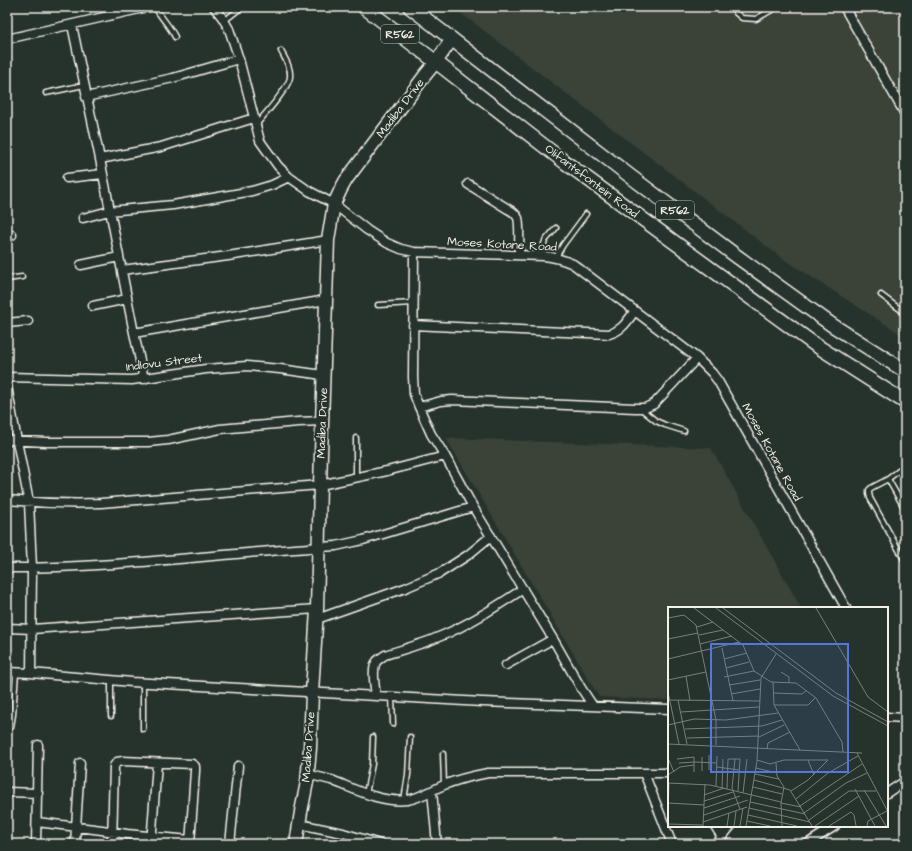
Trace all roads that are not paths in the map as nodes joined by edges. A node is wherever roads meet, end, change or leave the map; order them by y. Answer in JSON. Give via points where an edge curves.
{"nodes":[{"id":1,"x":148,"y":7,"type":"edge"},
{"id":2,"x":155,"y":7,"type":"edge"},
{"id":3,"x":214,"y":7,"type":"edge"},
{"id":4,"x":242,"y":7,"type":"edge"},
{"id":5,"x":364,"y":7,"type":"edge"},
{"id":6,"x":410,"y":7,"type":"edge"},
{"id":7,"x":734,"y":7,"type":"edge"},
{"id":8,"x":777,"y":7,"type":"edge"},
{"id":9,"x":844,"y":7,"type":"edge"},
{"id":10,"x":224,"y":21,"type":"junction"},
{"id":11,"x":72,"y":25,"type":"junction"},
{"id":12,"x":175,"y":37,"type":"dead end"},
{"id":13,"x":7,"y":38,"type":"edge"},
{"id":14,"x":452,"y":39,"type":"junction"},
{"id":15,"x":281,"y":51,"type":"dead end"},
{"id":16,"x":239,"y":59,"type":"junction"},
{"id":17,"x":436,"y":62,"type":"junction"},
{"id":18,"x":84,"y":85,"type":"junction"},
{"id":19,"x":46,"y":93,"type":"dead end"},
{"id":20,"x":86,"y":97,"type":"junction"},
{"id":21,"x":905,"y":114,"type":"edge"},
{"id":22,"x":255,"y":121,"type":"junction"},
{"id":23,"x":100,"y":159,"type":"junction"},
{"id":24,"x":103,"y":174,"type":"junction"},
{"id":25,"x":289,"y":177,"type":"junction"},
{"id":26,"x":67,"y":178,"type":"dead end"},
{"id":27,"x":468,"y":184,"type":"dead end"},
{"id":28,"x":334,"y":204,"type":"junction"},
{"id":29,"x":110,"y":211,"type":"junction"},
{"id":30,"x":586,"y":214,"type":"dead end"},
{"id":31,"x":83,"y":218,"type":"dead end"},
{"id":32,"x":556,"y":228,"type":"dead end"},
{"id":33,"x":328,"y":240,"type":"junction"},
{"id":34,"x":414,"y":252,"type":"junction"},
{"id":35,"x":519,"y":255,"type":"junction"},
{"id":36,"x":540,"y":256,"type":"junction"},
{"id":37,"x":119,"y":257,"type":"junction"},
{"id":38,"x":556,"y":257,"type":"junction"},
{"id":39,"x":81,"y":265,"type":"dead end"},
{"id":40,"x":122,"y":270,"type":"junction"},
{"id":41,"x":22,"y":277,"type":"dead end"},
{"id":42,"x":7,"y":279,"type":"edge"},
{"id":43,"x":881,"y":295,"type":"dead end"},
{"id":44,"x":127,"y":299,"type":"junction"},
{"id":45,"x":326,"y":300,"type":"junction"},
{"id":46,"x":414,"y":303,"type":"junction"},
{"id":47,"x":378,"y":305,"type":"dead end"},
{"id":48,"x":93,"y":306,"type":"dead end"},
{"id":49,"x":635,"y":311,"type":"junction"},
{"id":50,"x":905,"y":313,"type":"edge"},
{"id":51,"x":28,"y":321,"type":"dead end"},
{"id":52,"x":7,"y":323,"type":"edge"},
{"id":53,"x":413,"y":325,"type":"junction"},
{"id":54,"x":134,"y":333,"type":"junction"},
{"id":55,"x":697,"y":358,"type":"junction"},
{"id":56,"x":905,"y":371,"type":"edge"},
{"id":57,"x":323,"y":375,"type":"junction"},
{"id":58,"x":7,"y":377,"type":"edge"},
{"id":59,"x":144,"y":379,"type":"junction"},
{"id":60,"x":7,"y":386,"type":"edge"},
{"id":61,"x":905,"y":402,"type":"edge"},
{"id":62,"x":419,"y":407,"type":"junction"},
{"id":63,"x":640,"y":408,"type":"junction"},
{"id":64,"x":322,"y":421,"type":"junction"},
{"id":65,"x":684,"y":431,"type":"dead end"},
{"id":66,"x":356,"y":438,"type":"dead end"},
{"id":67,"x":7,"y":440,"type":"edge"},
{"id":68,"x":17,"y":441,"type":"junction"},
{"id":69,"x":445,"y":456,"type":"junction"},
{"id":70,"x":904,"y":468,"type":"edge"},
{"id":71,"x":356,"y":477,"type":"junction"},
{"id":72,"x":888,"y":479,"type":"junction"},
{"id":73,"x":320,"y":485,"type":"junction"},
{"id":74,"x":7,"y":500,"type":"edge"},
{"id":75,"x":29,"y":502,"type":"junction"},
{"id":76,"x":473,"y":507,"type":"junction"},
{"id":77,"x":905,"y":509,"type":"edge"},
{"id":78,"x":491,"y":536,"type":"junction"},
{"id":79,"x":319,"y":547,"type":"junction"},
{"id":80,"x":905,"y":561,"type":"edge"},
{"id":81,"x":7,"y":568,"type":"edge"},
{"id":82,"x":32,"y":568,"type":"junction"},
{"id":83,"x":523,"y":588,"type":"junction"},
{"id":84,"x":845,"y":607,"type":"edge"},
{"id":85,"x":317,"y":614,"type":"junction"},
{"id":86,"x":7,"y":628,"type":"edge"},
{"id":87,"x":32,"y":629,"type":"junction"},
{"id":88,"x":553,"y":638,"type":"junction"},
{"id":89,"x":506,"y":665,"type":"dead end"},
{"id":90,"x":7,"y":672,"type":"edge"},
{"id":91,"x":16,"y":672,"type":"junction"},
{"id":92,"x":31,"y":673,"type":"junction"},
{"id":93,"x":111,"y":680,"type":"junction"},
{"id":94,"x":143,"y":683,"type":"junction"},
{"id":95,"x":312,"y":693,"type":"junction"},
{"id":96,"x":376,"y":696,"type":"junction"},
{"id":97,"x":392,"y":697,"type":"junction"},
{"id":98,"x":594,"y":706,"type":"junction"},
{"id":99,"x":668,"y":709,"type":"edge"},
{"id":100,"x":111,"y":716,"type":"dead end"},
{"id":101,"x":888,"y":717,"type":"edge"},
{"id":102,"x":905,"y":718,"type":"edge"},
{"id":103,"x":393,"y":724,"type":"dead end"},
{"id":104,"x":11,"y":727,"type":"dead end"},
{"id":105,"x":143,"y":729,"type":"dead end"},
{"id":106,"x":373,"y":737,"type":"dead end"},
{"id":107,"x":410,"y":737,"type":"dead end"},
{"id":108,"x":38,"y":745,"type":"dead end"},
{"id":109,"x":443,"y":754,"type":"dead end"},
{"id":110,"x":80,"y":763,"type":"dead end"},
{"id":111,"x":157,"y":763,"type":"junction"},
{"id":112,"x":238,"y":766,"type":"dead end"},
{"id":113,"x":644,"y":773,"type":"junction"},
{"id":114,"x":668,"y":773,"type":"edge"},
{"id":115,"x":308,"y":774,"type":"junction"},
{"id":116,"x":905,"y":781,"type":"edge"},
{"id":117,"x":444,"y":784,"type":"junction"},
{"id":118,"x":432,"y":791,"type":"junction"},
{"id":119,"x":7,"y":792,"type":"edge"},
{"id":120,"x":888,"y":792,"type":"edge"},
{"id":121,"x":38,"y":793,"type":"junction"},
{"id":122,"x":366,"y":794,"type":"junction"},
{"id":123,"x":404,"y":800,"type":"junction"},
{"id":124,"x":37,"y":822,"type":"junction"},
{"id":125,"x":299,"y":824,"type":"junction"},
{"id":126,"x":76,"y":827,"type":"junction"},
{"id":127,"x":716,"y":827,"type":"edge"},
{"id":128,"x":730,"y":827,"type":"edge"},
{"id":129,"x":833,"y":827,"type":"edge"},
{"id":130,"x":112,"y":832,"type":"junction"},
{"id":131,"x":722,"y":837,"type":"junction"},
{"id":132,"x":152,"y":840,"type":"edge"},
{"id":133,"x":190,"y":842,"type":"edge"},
{"id":134,"x":36,"y":844,"type":"edge"},
{"id":135,"x":75,"y":844,"type":"edge"},
{"id":136,"x":112,"y":844,"type":"edge"},
{"id":137,"x":230,"y":844,"type":"edge"},
{"id":138,"x":296,"y":844,"type":"edge"},
{"id":139,"x":380,"y":844,"type":"edge"},
{"id":140,"x":437,"y":844,"type":"edge"},
{"id":141,"x":672,"y":844,"type":"edge"},
{"id":142,"x":716,"y":844,"type":"edge"},
{"id":143,"x":807,"y":844,"type":"edge"}],
"edges":[{"from":1,"to":11,"type":"street"},
{"from":2,"to":12,"type":"lane"},
{"from":3,"to":10,"type":"street","name":"Moses Kotane Road"},
{"from":4,"to":10,"type":"lane"},
{"from":5,"to":17,"type":"main road","name":"Olifantsfontein Road","number":"R562"},
{"from":6,"to":14,"type":"main road","number":"R562"},
{"from":7,"to":8,"type":"lane","via":[[736,14],[742,18],[756,19]]},
{"from":9,"to":21,"type":"street"},
{"from":10,"to":16,"type":"street","name":"Moses Kotane Road"},
{"from":11,"to":13,"type":"street"},
{"from":11,"to":18,"type":"street"},
{"from":14,"to":17,"type":"street","name":"Madiba Drive"},
{"from":14,"to":56,"type":"main road","number":"R562","via":[[735,255],[832,325]]},
{"from":15,"to":22,"type":"lane","via":[[288,65],[288,84]]},
{"from":16,"to":20,"type":"street","via":[[173,78]]},
{"from":16,"to":22,"type":"street","name":"Moses Kotane Road"},
{"from":17,"to":28,"type":"street","name":"Madiba Drive","via":[[346,180]]},
{"from":17,"to":61,"type":"main road","name":"Olifantsfontein Road","number":"R562","via":[[566,162],[808,340]]},
{"from":18,"to":19,"type":"lane"},
{"from":18,"to":20,"type":"street"},
{"from":20,"to":23,"type":"street"},
{"from":22,"to":23,"type":"street","via":[[161,147]]},
{"from":22,"to":25,"type":"street","name":"Moses Kotane Road","via":[[260,141]]},
{"from":23,"to":24,"type":"street"},
{"from":24,"to":26,"type":"street"},
{"from":24,"to":29,"type":"street"},
{"from":25,"to":28,"type":"street","name":"Moses Kotane Road"},
{"from":25,"to":29,"type":"street","via":[[272,185],[244,192],[173,205]]},
{"from":27,"to":35,"type":"street","via":[[518,218]]},
{"from":28,"to":33,"type":"street","name":"Madiba Drive"},
{"from":28,"to":34,"type":"street","name":"Moses Kotane Road","via":[[387,243]]},
{"from":29,"to":31,"type":"street"},
{"from":29,"to":37,"type":"street"},
{"from":30,"to":38,"type":"lane"},
{"from":32,"to":36,"type":"lane","via":[[545,240]]},
{"from":33,"to":40,"type":"street"},
{"from":33,"to":45,"type":"street","name":"Madiba Drive"},
{"from":34,"to":35,"type":"street","name":"Moses Kotane Road"},
{"from":34,"to":46,"type":"street"},
{"from":35,"to":36,"type":"street","name":"Moses Kotane Road"},
{"from":36,"to":38,"type":"street","name":"Moses Kotane Road"},
{"from":37,"to":39,"type":"street"},
{"from":37,"to":40,"type":"street"},
{"from":38,"to":49,"type":"street","name":"Moses Kotane Road","via":[[573,264]]},
{"from":40,"to":44,"type":"street"},
{"from":41,"to":42,"type":"lane"},
{"from":43,"to":50,"type":"lane"},
{"from":44,"to":48,"type":"street"},
{"from":44,"to":54,"type":"street"},
{"from":45,"to":54,"type":"street"},
{"from":45,"to":57,"type":"street","name":"Madiba Drive"},
{"from":46,"to":47,"type":"lane"},
{"from":46,"to":53,"type":"street"},
{"from":49,"to":53,"type":"street","via":[[623,326],[609,334]]},
{"from":49,"to":55,"type":"street","name":"Moses Kotane Road"},
{"from":51,"to":52,"type":"street"},
{"from":53,"to":62,"type":"street","via":[[414,394]]},
{"from":54,"to":59,"type":"street"},
{"from":55,"to":63,"type":"street","via":[[654,404]]},
{"from":55,"to":84,"type":"street","name":"Moses Kotane Road","via":[[718,381]]},
{"from":57,"to":59,"type":"street","name":"Indlovu Street","via":[[247,366]]},
{"from":57,"to":64,"type":"street","name":"Madiba Drive"},
{"from":58,"to":59,"type":"street","name":"Indlovu Street"},
{"from":60,"to":68,"type":"street"},
{"from":62,"to":63,"type":"street","via":[[452,400]]},
{"from":62,"to":69,"type":"street","via":[[431,434]]},
{"from":63,"to":65,"type":"lane","via":[[665,426]]},
{"from":64,"to":68,"type":"street","via":[[220,429],[148,442]]},
{"from":64,"to":73,"type":"street","name":"Madiba Drive"},
{"from":66,"to":71,"type":"lane"},
{"from":67,"to":68,"type":"street"},
{"from":68,"to":75,"type":"street"},
{"from":69,"to":71,"type":"street"},
{"from":69,"to":76,"type":"street"},
{"from":70,"to":72,"type":"lane"},
{"from":71,"to":73,"type":"street"},
{"from":72,"to":77,"type":"lane"},
{"from":72,"to":80,"type":"lane","via":[[869,490],[870,498]]},
{"from":73,"to":75,"type":"street","via":[[101,503]]},
{"from":73,"to":79,"type":"street","name":"Madiba Drive"},
{"from":74,"to":75,"type":"street"},
{"from":75,"to":82,"type":"street"},
{"from":76,"to":78,"type":"street"},
{"from":76,"to":79,"type":"street","via":[[363,540]]},
{"from":78,"to":83,"type":"street"},
{"from":78,"to":85,"type":"street","via":[[468,555],[406,588]]},
{"from":79,"to":82,"type":"street","via":[[103,565]]},
{"from":79,"to":85,"type":"street","name":"Madiba Drive"},
{"from":81,"to":82,"type":"street"},
{"from":82,"to":87,"type":"street"},
{"from":83,"to":88,"type":"street"},
{"from":83,"to":96,"type":"street","via":[[457,629],[385,655],[378,660],[374,672]]},
{"from":85,"to":87,"type":"street"},
{"from":85,"to":95,"type":"street","name":"Madiba Drive"},
{"from":86,"to":87,"type":"street"},
{"from":87,"to":92,"type":"street"},
{"from":88,"to":89,"type":"street"},
{"from":88,"to":98,"type":"street"},
{"from":90,"to":91,"type":"street"},
{"from":91,"to":92,"type":"street"},
{"from":91,"to":104,"type":"lane"},
{"from":92,"to":93,"type":"street"},
{"from":93,"to":94,"type":"street"},
{"from":93,"to":100,"type":"lane"},
{"from":94,"to":95,"type":"street"},
{"from":94,"to":105,"type":"lane"},
{"from":95,"to":96,"type":"street"},
{"from":95,"to":115,"type":"street","name":"Madiba Drive"},
{"from":96,"to":97,"type":"street"},
{"from":97,"to":98,"type":"street"},
{"from":97,"to":103,"type":"lane"},
{"from":98,"to":99,"type":"street"},
{"from":101,"to":102,"type":"street"},
{"from":106,"to":122,"type":"lane","via":[[372,764]]},
{"from":107,"to":123,"type":"lane"},
{"from":108,"to":121,"type":"street"},
{"from":109,"to":117,"type":"lane"},
{"from":110,"to":126,"type":"street"},
{"from":111,"to":130,"type":"street","via":[[123,761],[117,762],[114,766]]},
{"from":111,"to":132,"type":"street"},
{"from":111,"to":133,"type":"street","via":[[195,766]]},
{"from":112,"to":137,"type":"street"},
{"from":113,"to":114,"type":"street"},
{"from":113,"to":117,"type":"street","via":[[488,773]]},
{"from":113,"to":141,"type":"street"},
{"from":115,"to":122,"type":"street"},
{"from":115,"to":125,"type":"street","name":"Madiba Drive"},
{"from":116,"to":120,"type":"street"},
{"from":117,"to":118,"type":"street"},
{"from":118,"to":123,"type":"street"},
{"from":118,"to":140,"type":"street"},
{"from":119,"to":121,"type":"street"},
{"from":121,"to":124,"type":"street"},
{"from":122,"to":123,"type":"street","via":[[388,800]]},
{"from":124,"to":126,"type":"street"},
{"from":124,"to":134,"type":"street"},
{"from":125,"to":138,"type":"street","name":"Madiba Drive"},
{"from":125,"to":139,"type":"street"},
{"from":126,"to":130,"type":"street"},
{"from":126,"to":135,"type":"street"},
{"from":127,"to":131,"type":"street"},
{"from":128,"to":131,"type":"street"},
{"from":129,"to":143,"type":"street"},
{"from":130,"to":132,"type":"street"},
{"from":130,"to":136,"type":"street"},
{"from":131,"to":142,"type":"street"},
{"from":132,"to":133,"type":"street"}]}
